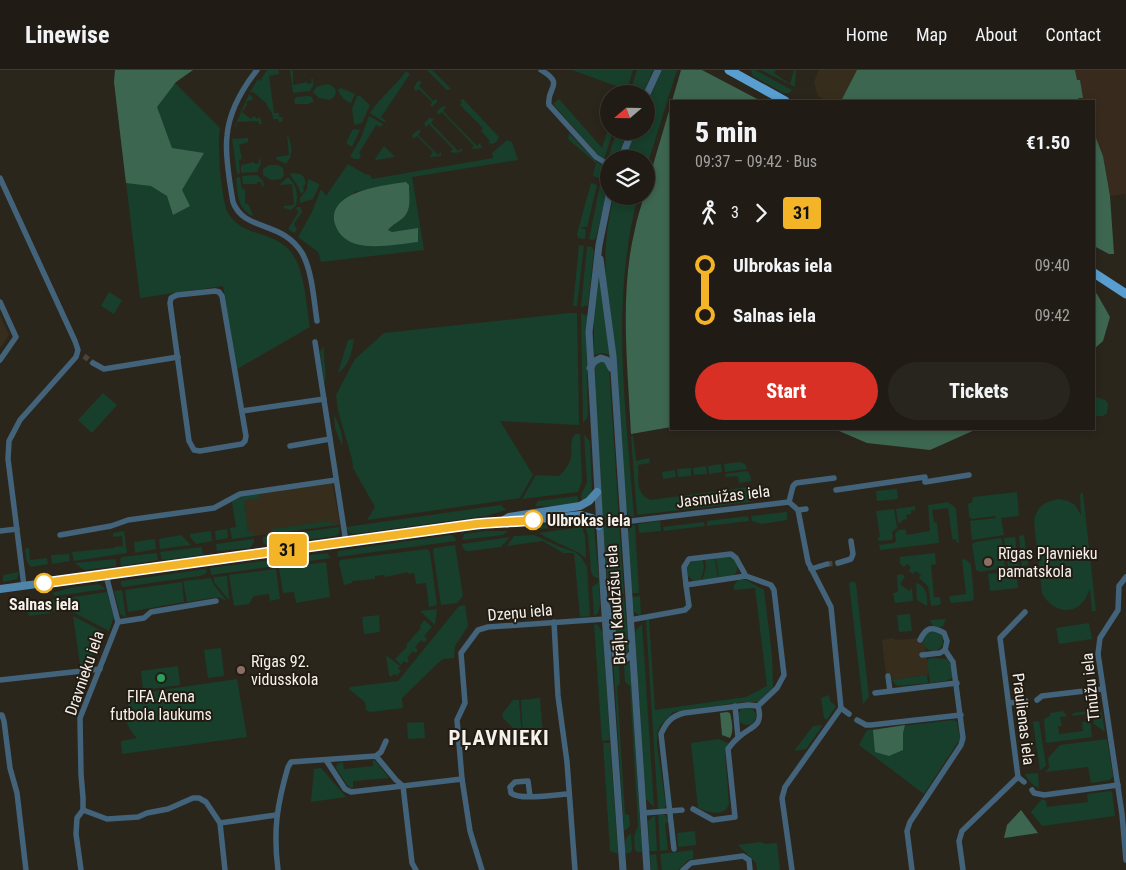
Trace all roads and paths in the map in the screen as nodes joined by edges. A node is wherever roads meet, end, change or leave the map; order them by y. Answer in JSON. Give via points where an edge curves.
{"nodes":[{"id":1,"x":257,"y":70,"type":"edge"},
{"id":2,"x":541,"y":70,"type":"edge"},
{"id":3,"x":658,"y":70,"type":"edge"},
{"id":4,"x":729,"y":70,"type":"edge"},
{"id":5,"x":651,"y":85,"type":"edge"},
{"id":6,"x":783,"y":100,"type":"edge"},
{"id":7,"x":600,"y":159,"type":"edge"},
{"id":8,"x":0,"y":178,"type":"edge"},
{"id":9,"x":607,"y":205,"type":"edge"},
{"id":10,"x":599,"y":248,"type":"junction"},
{"id":11,"x":1095,"y":274,"type":"edge"},
{"id":12,"x":1126,"y":294,"type":"edge"},
{"id":13,"x":0,"y":302,"type":"edge"},
{"id":14,"x":317,"y":321,"type":"dead end"},
{"id":15,"x":316,"y":342,"type":"dead end"},
{"id":16,"x":78,"y":350,"type":"junction"},
{"id":17,"x":84,"y":356,"type":"tunnel mouth"},
{"id":18,"x":178,"y":357,"type":"junction"},
{"id":19,"x":1,"y":358,"type":"edge"},
{"id":20,"x":93,"y":363,"type":"tunnel mouth"},
{"id":21,"x":590,"y":368,"type":"junction"},
{"id":22,"x":613,"y":373,"type":"junction"},
{"id":23,"x":324,"y":399,"type":"junction"},
{"id":24,"x":242,"y":411,"type":"junction"},
{"id":25,"x":330,"y":439,"type":"junction"},
{"id":26,"x":290,"y":446,"type":"dead end"},
{"id":27,"x":969,"y":475,"type":"dead end"},
{"id":28,"x":834,"y":478,"type":"dead end"},
{"id":29,"x":336,"y":480,"type":"junction"},
{"id":30,"x":836,"y":490,"type":"dead end"},
{"id":31,"x":597,"y":492,"type":"junction"},
{"id":32,"x":790,"y":502,"type":"junction"},
{"id":33,"x":806,"y":509,"type":"dead end"},
{"id":34,"x":798,"y":510,"type":"junction"},
{"id":35,"x":502,"y":521,"type":"junction"},
{"id":36,"x":623,"y":522,"type":"junction"},
{"id":37,"x":599,"y":526,"type":"junction"},
{"id":38,"x":17,"y":529,"type":"junction"},
{"id":39,"x":0,"y":531,"type":"edge"},
{"id":40,"x":60,"y":535,"type":"dead end"},
{"id":41,"x":851,"y":541,"type":"dead end"},
{"id":42,"x":346,"y":542,"type":"junction"},
{"id":43,"x":838,"y":563,"type":"tunnel mouth"},
{"id":44,"x":828,"y":564,"type":"tunnel mouth"},
{"id":45,"x":811,"y":569,"type":"junction"},
{"id":46,"x":106,"y":575,"type":"junction"},
{"id":47,"x":746,"y":576,"type":"junction"},
{"id":48,"x":1126,"y":577,"type":"edge"},
{"id":49,"x":686,"y":585,"type":"junction"},
{"id":50,"x":24,"y":586,"type":"junction"},
{"id":51,"x":0,"y":589,"type":"edge"},
{"id":52,"x":216,"y":600,"type":"dead end"},
{"id":53,"x":604,"y":600,"type":"junction"},
{"id":54,"x":1025,"y":612,"type":"dead end"},
{"id":55,"x":605,"y":619,"type":"junction"},
{"id":56,"x":630,"y":620,"type":"junction"},
{"id":57,"x":118,"y":622,"type":"junction"},
{"id":58,"x":554,"y":622,"type":"junction"},
{"id":59,"x":920,"y":640,"type":"dead end"},
{"id":60,"x":945,"y":650,"type":"junction"},
{"id":61,"x":632,"y":654,"type":"junction"},
{"id":62,"x":922,"y":656,"type":"dead end"},
{"id":63,"x":100,"y":669,"type":"junction"},
{"id":64,"x":888,"y":676,"type":"dead end"},
{"id":65,"x":0,"y":680,"type":"edge"},
{"id":66,"x":957,"y":683,"type":"junction"},
{"id":67,"x":1102,"y":689,"type":"junction"},
{"id":68,"x":890,"y":691,"type":"junction"},
{"id":69,"x":875,"y":693,"type":"dead end"},
{"id":70,"x":1037,"y":700,"type":"dead end"},
{"id":71,"x":1026,"y":701,"type":"dead end"},
{"id":72,"x":1009,"y":703,"type":"junction"},
{"id":73,"x":735,"y":706,"type":"junction"},
{"id":74,"x":758,"y":706,"type":"junction"},
{"id":75,"x":840,"y":708,"type":"junction"},
{"id":76,"x":849,"y":714,"type":"dead end"},
{"id":77,"x":0,"y":715,"type":"edge"},
{"id":78,"x":960,"y":715,"type":"junction"},
{"id":79,"x":857,"y":720,"type":"dead end"},
{"id":80,"x":738,"y":737,"type":"junction"},
{"id":81,"x":386,"y":741,"type":"dead end"},
{"id":82,"x":376,"y":756,"type":"junction"},
{"id":83,"x":326,"y":760,"type":"junction"},
{"id":84,"x":1018,"y":776,"type":"junction"},
{"id":85,"x":462,"y":779,"type":"junction"},
{"id":86,"x":1024,"y":782,"type":"dead end"},
{"id":87,"x":1118,"y":785,"type":"junction"},
{"id":88,"x":403,"y":786,"type":"junction"},
{"id":89,"x":1032,"y":790,"type":"dead end"},
{"id":90,"x":569,"y":794,"type":"junction"},
{"id":91,"x":530,"y":796,"type":"dead end"},
{"id":92,"x":693,"y":809,"type":"dead end"},
{"id":93,"x":83,"y":810,"type":"junction"},
{"id":94,"x":682,"y":810,"type":"dead end"},
{"id":95,"x":669,"y":812,"type":"junction"},
{"id":96,"x":643,"y":813,"type":"junction"},
{"id":97,"x":276,"y":815,"type":"junction"},
{"id":98,"x":220,"y":822,"type":"junction"},
{"id":99,"x":674,"y":849,"type":"dead end"},
{"id":100,"x":1126,"y":860,"type":"edge"},
{"id":101,"x":26,"y":870,"type":"edge"},
{"id":102,"x":81,"y":870,"type":"edge"},
{"id":103,"x":225,"y":870,"type":"edge"},
{"id":104,"x":278,"y":870,"type":"edge"},
{"id":105,"x":416,"y":870,"type":"edge"},
{"id":106,"x":482,"y":870,"type":"edge"},
{"id":107,"x":575,"y":870,"type":"edge"},
{"id":108,"x":623,"y":870,"type":"edge"},
{"id":109,"x":647,"y":870,"type":"edge"},
{"id":110,"x":683,"y":870,"type":"edge"},
{"id":111,"x":750,"y":870,"type":"edge"},
{"id":112,"x":792,"y":870,"type":"edge"},
{"id":113,"x":912,"y":870,"type":"edge"},
{"id":114,"x":963,"y":870,"type":"edge"}],
"edges":[{"from":1,"to":14,"type":"street","via":[[236,105],[227,134],[232,202],[236,212],[246,220],[282,233],[300,249],[307,265]]},
{"from":2,"to":7,"type":"street","via":[[549,74],[555,84],[549,105]]},
{"from":3,"to":5,"type":"street"},
{"from":4,"to":6,"type":"main road"},
{"from":8,"to":16,"type":"street"},
{"from":9,"to":10,"type":"street","name":"Brāļu Kaudzīšu iela"},
{"from":10,"to":21,"type":"street","name":"Brāļu Kaudzīšu iela","via":[[589,332]]},
{"from":10,"to":22,"type":"street","name":"Brāļu Kaudzīšu iela"},
{"from":11,"to":12,"type":"main road"},
{"from":13,"to":19,"type":"street","via":[[16,337]]},
{"from":15,"to":23,"type":"street"},
{"from":16,"to":17,"type":"street"},
{"from":16,"to":38,"type":"street","via":[[76,357],[20,420],[12,434],[8,459]]},
{"from":18,"to":20,"type":"street","via":[[104,369]]},
{"from":18,"to":24,"type":"street","via":[[189,441],[194,450],[242,444],[246,436]]},
{"from":18,"to":24,"type":"street","via":[[171,298],[219,292]]},
{"from":21,"to":22,"type":"street","via":[[595,360],[604,358],[610,363]]},
{"from":21,"to":31,"type":"street","name":"Brāļu Kaudzīšu iela"},
{"from":22,"to":36,"type":"street","name":"Brāļu Kaudzīšu iela"},
{"from":23,"to":24,"type":"street"},
{"from":23,"to":25,"type":"street"},
{"from":25,"to":26,"type":"street"},
{"from":25,"to":29,"type":"street"},
{"from":27,"to":30,"type":"street","via":[[926,482],[925,477]]},
{"from":28,"to":32,"type":"street","via":[[796,483]]},
{"from":29,"to":40,"type":"street","via":[[240,494],[214,508],[128,520]]},
{"from":29,"to":42,"type":"street"},
{"from":31,"to":35,"type":"main road","via":[[580,506]]},
{"from":31,"to":37,"type":"street","name":"Brāļu Kaudzīšu iela"},
{"from":32,"to":34,"type":"street","name":"Jasmuižas iela"},
{"from":32,"to":36,"type":"street","name":"Jasmuižas iela"},
{"from":33,"to":34,"type":"street"},
{"from":34,"to":45,"type":"street"},
{"from":35,"to":37,"type":"main road","via":[[587,516]]},
{"from":35,"to":42,"type":"main road"},
{"from":36,"to":56,"type":"street","name":"Brāļu Kaudzīšu iela"},
{"from":37,"to":53,"type":"street","name":"Brāļu Kaudzīšu iela"},
{"from":38,"to":39,"type":"street"},
{"from":38,"to":50,"type":"street"},
{"from":41,"to":43,"type":"street","via":[[851,559]]},
{"from":42,"to":46,"type":"main road"},
{"from":44,"to":45,"type":"street"},
{"from":45,"to":75,"type":"street","via":[[831,607]]},
{"from":46,"to":50,"type":"main road"},
{"from":46,"to":57,"type":"street","name":"Dravnieku iela"},
{"from":47,"to":49,"type":"street"},
{"from":47,"to":49,"type":"street","via":[[731,554],[693,558],[685,562]]},
{"from":47,"to":74,"type":"street","via":[[771,585],[774,590],[784,675],[777,688]]},
{"from":48,"to":67,"type":"street","name":"Tīnūžu iela","via":[[1119,586],[1118,610],[1100,638],[1098,654]]},
{"from":49,"to":56,"type":"street","via":[[688,606],[685,610]]},
{"from":50,"to":51,"type":"main road"},
{"from":52,"to":57,"type":"street","via":[[151,612],[144,618]]},
{"from":53,"to":55,"type":"street","name":"Brāļu Kaudzīšu iela"},
{"from":53,"to":61,"type":"street","via":[[610,613],[615,654],[621,660]]},
{"from":54,"to":72,"type":"street","name":"Praulienas iela","via":[[1000,638]]},
{"from":55,"to":58,"type":"street","name":"Dzeņu iela"},
{"from":55,"to":108,"type":"street","name":"Brāļu Kaudzīšu iela"},
{"from":56,"to":61,"type":"street","name":"Brāļu Kaudzīšu iela"},
{"from":57,"to":63,"type":"street","name":"Dravnieku iela"},
{"from":58,"to":85,"type":"street","name":"Dzeņu iela","via":[[478,630],[461,653],[465,703],[457,720]]},
{"from":58,"to":90,"type":"street"},
{"from":59,"to":60,"type":"street","via":[[923,632],[937,629],[944,633]]},
{"from":60,"to":62,"type":"street"},
{"from":60,"to":66,"type":"street","via":[[953,662]]},
{"from":61,"to":96,"type":"street","name":"Brāļu Kaudzīšu iela"},
{"from":63,"to":65,"type":"street"},
{"from":63,"to":93,"type":"street","name":"Dravnieku iela","via":[[80,718]]},
{"from":64,"to":68,"type":"street"},
{"from":66,"to":68,"type":"street"},
{"from":66,"to":78,"type":"street"},
{"from":67,"to":70,"type":"street","via":[[1042,696]]},
{"from":67,"to":87,"type":"street","name":"Tīnūžu iela"},
{"from":68,"to":69,"type":"street"},
{"from":71,"to":72,"type":"street"},
{"from":72,"to":84,"type":"street","name":"Praulienas iela"},
{"from":73,"to":74,"type":"street"},
{"from":73,"to":80,"type":"street"},
{"from":73,"to":95,"type":"street","via":[[676,714],[666,723],[660,734]]},
{"from":74,"to":80,"type":"street","via":[[758,723]]},
{"from":75,"to":76,"type":"street"},
{"from":75,"to":112,"type":"street","via":[[784,787],[782,798]]},
{"from":77,"to":101,"type":"street","via":[[4,721],[17,793]]},
{"from":78,"to":79,"type":"street","via":[[871,726]]},
{"from":78,"to":113,"type":"street","via":[[961,745],[907,831]]},
{"from":80,"to":92,"type":"street","via":[[728,749],[735,817],[713,820]]},
{"from":81,"to":82,"type":"street"},
{"from":82,"to":83,"type":"street"},
{"from":82,"to":88,"type":"street"},
{"from":83,"to":88,"type":"street","via":[[351,792]]},
{"from":83,"to":97,"type":"street","via":[[291,762]]},
{"from":84,"to":86,"type":"street"},
{"from":84,"to":114,"type":"street","name":"Praulienas iela","via":[[962,832],[959,841]]},
{"from":85,"to":88,"type":"street"},
{"from":85,"to":106,"type":"street","name":"Dzeņu iela","via":[[470,831]]},
{"from":87,"to":89,"type":"street","via":[[1044,795]]},
{"from":87,"to":100,"type":"street","name":"Tīnūžu iela"},
{"from":88,"to":105,"type":"street","via":[[412,863]]},
{"from":90,"to":91,"type":"street"},
{"from":90,"to":107,"type":"street"},
{"from":93,"to":98,"type":"street","via":[[107,819],[138,817],[199,798],[206,802]]},
{"from":93,"to":102,"type":"street","name":"Dravnieku iela","via":[[77,818],[76,834]]},
{"from":94,"to":95,"type":"street"},
{"from":95,"to":96,"type":"street"},
{"from":95,"to":99,"type":"street"},
{"from":96,"to":109,"type":"street","name":"Brāļu Kaudzīšu iela"},
{"from":97,"to":98,"type":"street"},
{"from":97,"to":104,"type":"street"},
{"from":98,"to":103,"type":"street"},
{"from":110,"to":111,"type":"street","via":[[691,863],[743,856],[749,860]]}]}
